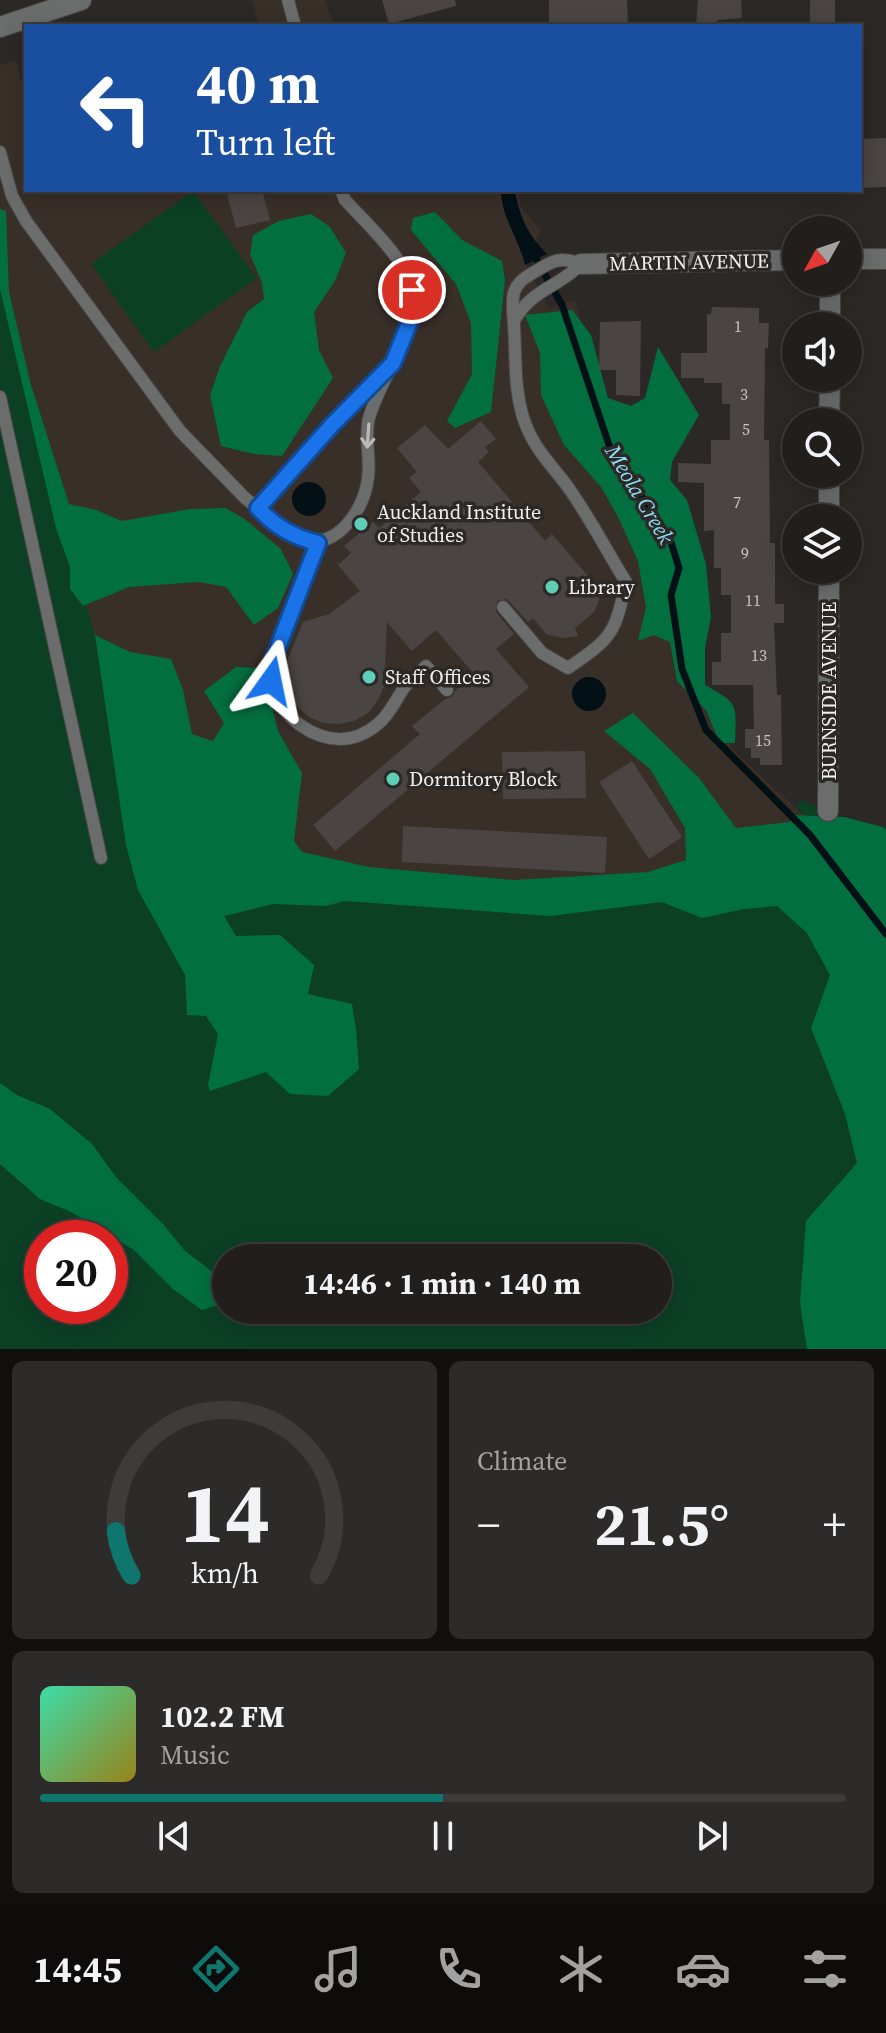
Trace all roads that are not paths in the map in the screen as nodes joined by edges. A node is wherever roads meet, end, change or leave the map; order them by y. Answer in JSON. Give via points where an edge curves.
{"nodes":[{"id":1,"x":81,"y":0,"type":"edge"},
{"id":2,"x":288,"y":0,"type":"edge"},
{"id":3,"x":294,"y":24,"type":"edge"},
{"id":4,"x":0,"y":27,"type":"edge"},
{"id":5,"x":0,"y":152,"type":"edge"},
{"id":6,"x":342,"y":192,"type":"edge"},
{"id":7,"x":862,"y":259,"type":"edge"},
{"id":8,"x":886,"y":259,"type":"edge"},
{"id":9,"x":782,"y":260,"type":"edge"},
{"id":10,"x":581,"y":264,"type":"junction"},
{"id":11,"x":514,"y":321,"type":"junction"},
{"id":12,"x":393,"y":363,"type":"junction"},
{"id":13,"x":0,"y":397,"type":"edge"},
{"id":14,"x":258,"y":508,"type":"junction"},
{"id":15,"x":318,"y":543,"type":"junction"},
{"id":16,"x":829,"y":584,"type":"edge"},
{"id":17,"x":503,"y":607,"type":"dead end"},
{"id":18,"x":447,"y":690,"type":"dead end"},
{"id":19,"x":828,"y":811,"type":"dead end"},
{"id":20,"x":101,"y":858,"type":"dead end"}],
"edges":[{"from":1,"to":4,"type":"street"},
{"from":2,"to":3,"type":"lane"},
{"from":5,"to":14,"type":"lane","via":[[12,196],[26,221],[180,431]]},
{"from":6,"to":12,"type":"lane","via":[[403,267],[412,290],[410,321]]},
{"from":7,"to":8,"type":"street"},
{"from":9,"to":10,"type":"street","name":"MARTIN AVENUE"},
{"from":10,"to":11,"type":"lane","via":[[526,301]]},
{"from":10,"to":11,"type":"lane","via":[[566,258],[551,262],[515,286]]},
{"from":11,"to":17,"type":"lane","via":[[523,417],[539,454],[566,484],[626,582],[618,620],[603,644],[568,668],[542,653]]},
{"from":12,"to":14,"type":"lane"},
{"from":12,"to":15,"type":"lane","one_way":true,"via":[[370,417],[368,478],[359,510],[339,534]]},
{"from":13,"to":20,"type":"lane"},
{"from":14,"to":15,"type":"lane","via":[[296,538]]},
{"from":15,"to":18,"type":"lane","via":[[273,660],[271,681],[286,714],[318,735],[348,740],[380,722],[426,666]]},
{"from":16,"to":19,"type":"street","name":"BURNSIDE AVENUE"}]}
